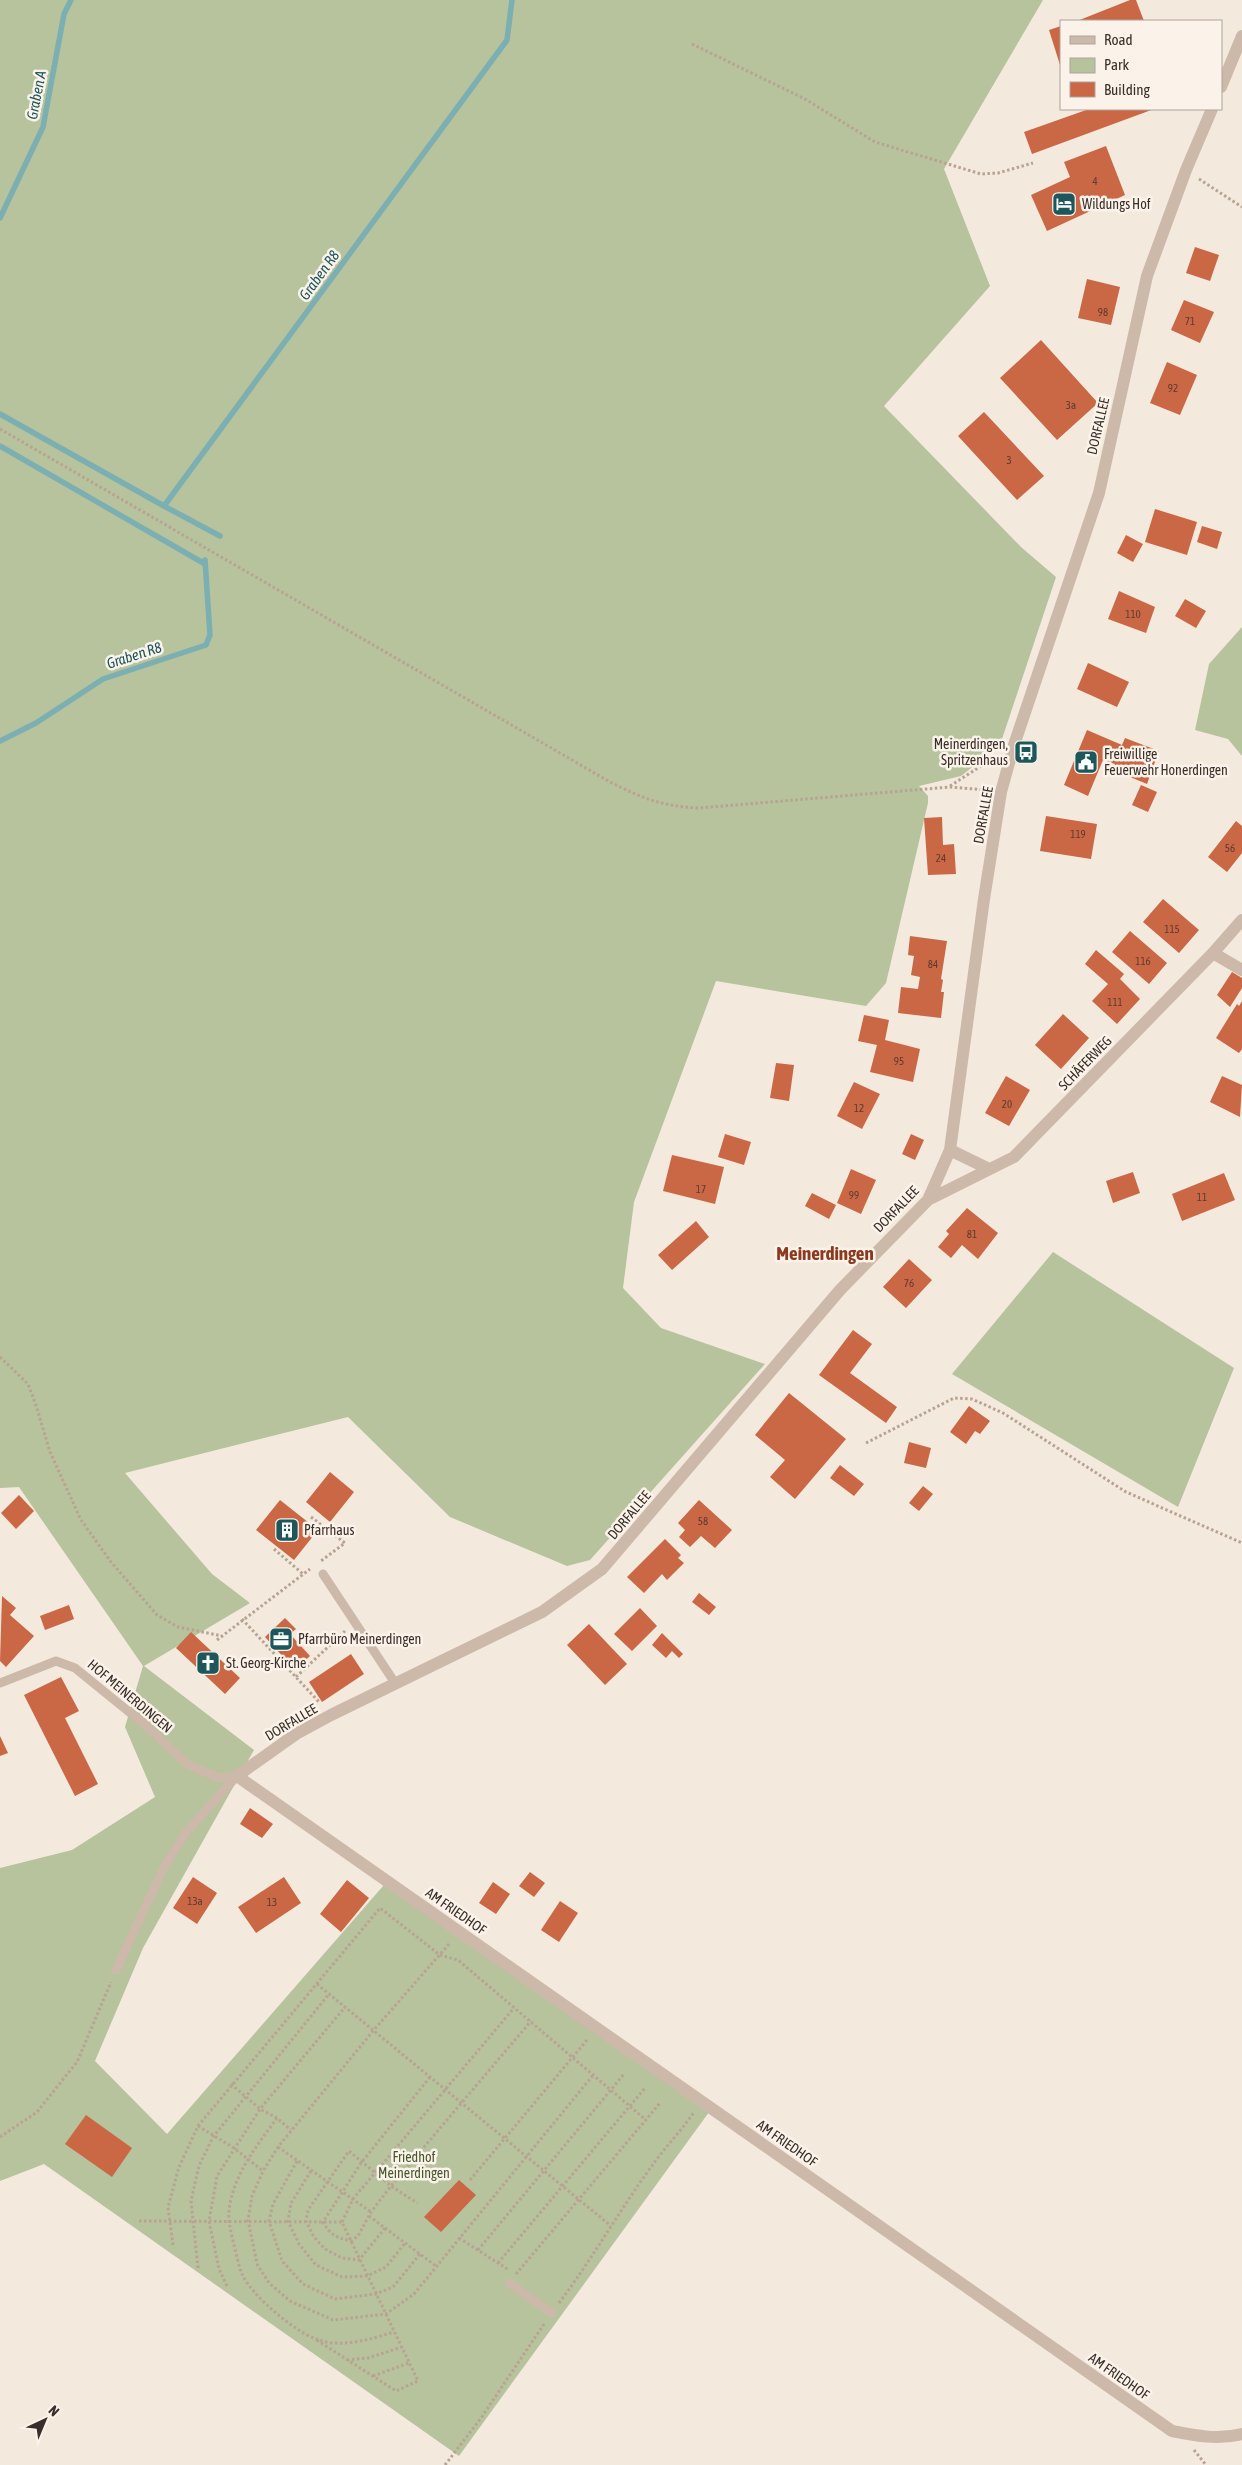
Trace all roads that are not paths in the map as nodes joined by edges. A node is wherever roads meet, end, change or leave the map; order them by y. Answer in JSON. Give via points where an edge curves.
{"nodes":[{"id":1,"x":1242,"y":36,"type":"edge"},
{"id":2,"x":1222,"y":85,"type":"edge"},
{"id":3,"x":1212,"y":110,"type":"edge"},
{"id":4,"x":1242,"y":920,"type":"edge"},
{"id":5,"x":1214,"y":953,"type":"junction"},
{"id":6,"x":1242,"y":970,"type":"edge"},
{"id":7,"x":950,"y":1150,"type":"junction"},
{"id":8,"x":989,"y":1169,"type":"junction"},
{"id":9,"x":928,"y":1200,"type":"junction"},
{"id":10,"x":323,"y":1574,"type":"dead end"},
{"id":11,"x":0,"y":1683,"type":"edge"},
{"id":12,"x":395,"y":1683,"type":"junction"},
{"id":13,"x":237,"y":1776,"type":"junction"},
{"id":14,"x":116,"y":1970,"type":"road end"},
{"id":15,"x":509,"y":2283,"type":"road end"},
{"id":16,"x":552,"y":2313,"type":"road end"},
{"id":17,"x":1242,"y":2434,"type":"edge"}],
"edges":[{"from":1,"to":2,"type":"street"},
{"from":3,"to":7,"type":"street","name":"DORFALLEE","via":[[1147,276],[1099,493],[1001,792]]},
{"from":4,"to":5,"type":"street","name":"SCHÄFERWEG"},
{"from":5,"to":6,"type":"street"},
{"from":5,"to":8,"type":"street","name":"SCHÄFERWEG","via":[[1014,1156]]},
{"from":7,"to":8,"type":"street"},
{"from":7,"to":9,"type":"street","name":"DORFALLEE"},
{"from":8,"to":9,"type":"street","name":"SCHÄFERWEG"},
{"from":9,"to":12,"type":"street","name":"DORFALLEE","via":[[840,1290],[602,1569],[542,1612]]},
{"from":10,"to":12,"type":"lane"},
{"from":11,"to":13,"type":"lane","name":"HOF MEINERDINGEN","via":[[56,1661],[75,1668],[187,1764],[219,1778]]},
{"from":12,"to":13,"type":"street","name":"DORFALLEE","via":[[296,1734]]},
{"from":13,"to":14,"type":"lane","via":[[187,1831],[165,1865]]},
{"from":13,"to":17,"type":"street","name":"AM FRIEDHOF","via":[[1172,2431],[1203,2438]]},
{"from":15,"to":16,"type":"lane"}]}
